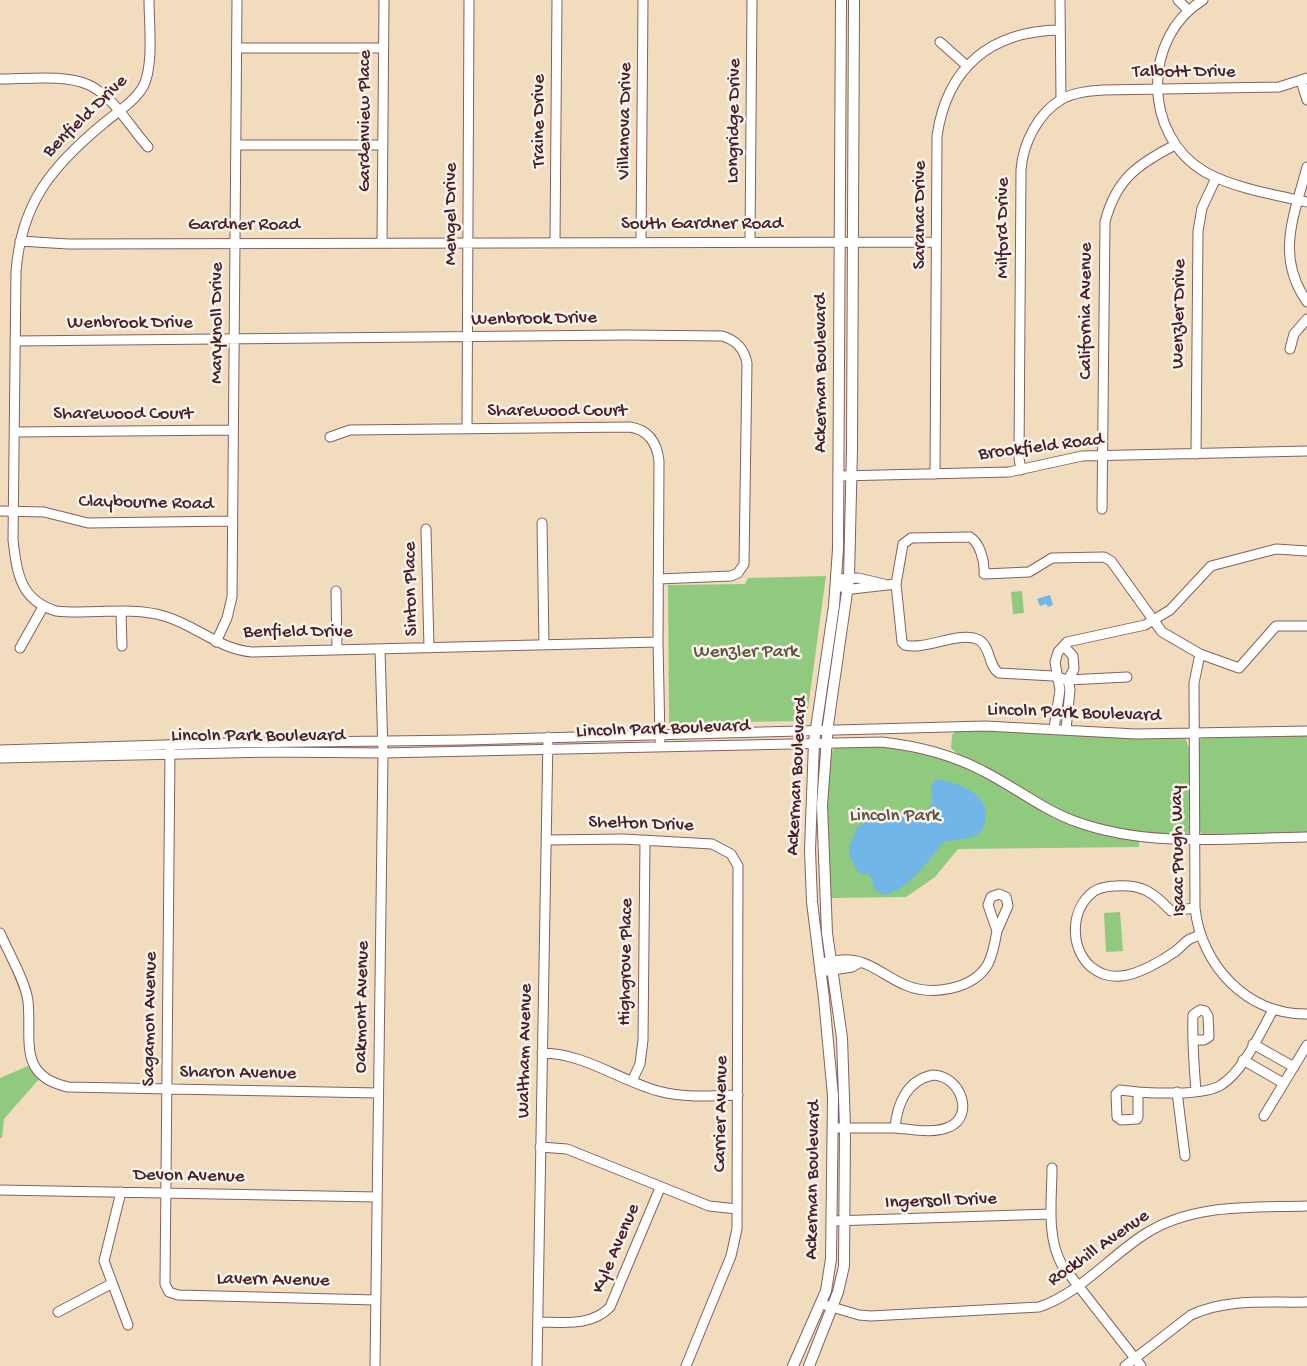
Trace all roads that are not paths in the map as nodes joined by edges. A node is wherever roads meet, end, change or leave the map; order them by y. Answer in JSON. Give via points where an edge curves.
{"nodes":[{"id":1,"x":149,"y":0,"type":"edge"},
{"id":2,"x":237,"y":0,"type":"edge"},
{"id":3,"x":384,"y":0,"type":"edge"},
{"id":4,"x":469,"y":0,"type":"edge"},
{"id":5,"x":557,"y":0,"type":"edge"},
{"id":6,"x":643,"y":0,"type":"edge"},
{"id":7,"x":752,"y":0,"type":"edge"},
{"id":8,"x":841,"y":0,"type":"edge"},
{"id":9,"x":854,"y":0,"type":"edge"},
{"id":10,"x":1060,"y":0,"type":"edge"},
{"id":11,"x":1178,"y":0,"type":"edge"},
{"id":12,"x":1203,"y":0,"type":"edge"},
{"id":13,"x":1188,"y":10,"type":"junction"},
{"id":14,"x":1060,"y":30,"type":"junction"},
{"id":15,"x":940,"y":42,"type":"dead end"},
{"id":16,"x":237,"y":48,"type":"junction"},
{"id":17,"x":383,"y":48,"type":"junction"},
{"id":18,"x":967,"y":66,"type":"junction"},
{"id":19,"x":0,"y":79,"type":"edge"},
{"id":20,"x":1304,"y":80,"type":"edge"},
{"id":21,"x":1158,"y":89,"type":"junction"},
{"id":22,"x":1061,"y":99,"type":"junction"},
{"id":23,"x":1307,"y":100,"type":"edge"},
{"id":24,"x":118,"y":112,"type":"junction"},
{"id":25,"x":236,"y":145,"type":"junction"},
{"id":26,"x":382,"y":145,"type":"junction"},
{"id":27,"x":1175,"y":145,"type":"junction"},
{"id":28,"x":148,"y":146,"type":"dead end"},
{"id":29,"x":1307,"y":167,"type":"edge"},
{"id":30,"x":1216,"y":178,"type":"junction"},
{"id":31,"x":1303,"y":201,"type":"edge"},
{"id":32,"x":20,"y":241,"type":"junction"},
{"id":33,"x":468,"y":241,"type":"junction"},
{"id":34,"x":555,"y":241,"type":"junction"},
{"id":35,"x":852,"y":241,"type":"junction"},
{"id":36,"x":234,"y":242,"type":"junction"},
{"id":37,"x":382,"y":242,"type":"junction"},
{"id":38,"x":641,"y":242,"type":"junction"},
{"id":39,"x":750,"y":242,"type":"junction"},
{"id":40,"x":840,"y":242,"type":"junction"},
{"id":41,"x":936,"y":242,"type":"junction"},
{"id":42,"x":1307,"y":302,"type":"edge"},
{"id":43,"x":1307,"y":319,"type":"edge"},
{"id":44,"x":468,"y":337,"type":"junction"},
{"id":45,"x":234,"y":339,"type":"junction"},
{"id":46,"x":15,"y":341,"type":"junction"},
{"id":47,"x":1290,"y":349,"type":"dead end"},
{"id":48,"x":467,"y":428,"type":"junction"},
{"id":49,"x":233,"y":430,"type":"junction"},
{"id":50,"x":14,"y":432,"type":"junction"},
{"id":51,"x":330,"y":437,"type":"dead end"},
{"id":52,"x":1307,"y":451,"type":"edge"},
{"id":53,"x":1196,"y":454,"type":"junction"},
{"id":54,"x":1102,"y":456,"type":"junction"},
{"id":55,"x":1021,"y":470,"type":"junction"},
{"id":56,"x":936,"y":474,"type":"junction"},
{"id":57,"x":839,"y":476,"type":"junction"},
{"id":58,"x":851,"y":476,"type":"junction"},
{"id":59,"x":1102,"y":509,"type":"dead end"},
{"id":60,"x":0,"y":511,"type":"edge"},
{"id":61,"x":12,"y":511,"type":"junction"},
{"id":62,"x":232,"y":522,"type":"junction"},
{"id":63,"x":542,"y":522,"type":"dead end"},
{"id":64,"x":426,"y":529,"type":"dead end"},
{"id":65,"x":1307,"y":551,"type":"edge"},
{"id":66,"x":658,"y":579,"type":"junction"},
{"id":67,"x":836,"y":583,"type":"junction"},
{"id":68,"x":848,"y":583,"type":"junction"},
{"id":69,"x":896,"y":584,"type":"junction"},
{"id":70,"x":336,"y":591,"type":"dead end"},
{"id":71,"x":43,"y":607,"type":"junction"},
{"id":72,"x":121,"y":612,"type":"junction"},
{"id":73,"x":1152,"y":621,"type":"junction"},
{"id":74,"x":1307,"y":626,"type":"edge"},
{"id":75,"x":216,"y":642,"type":"junction"},
{"id":76,"x":658,"y":642,"type":"junction"},
{"id":77,"x":544,"y":645,"type":"junction"},
{"id":78,"x":122,"y":646,"type":"dead end"},
{"id":79,"x":1064,"y":646,"type":"junction"},
{"id":80,"x":20,"y":648,"type":"dead end"},
{"id":81,"x":430,"y":648,"type":"junction"},
{"id":82,"x":380,"y":649,"type":"junction"},
{"id":83,"x":337,"y":650,"type":"junction"},
{"id":84,"x":1200,"y":654,"type":"junction"},
{"id":85,"x":1127,"y":677,"type":"dead end"},
{"id":86,"x":1063,"y":679,"type":"junction"},
{"id":87,"x":1054,"y":728,"type":"junction"},
{"id":88,"x":1066,"y":729,"type":"junction"},
{"id":89,"x":827,"y":730,"type":"junction"},
{"id":90,"x":815,"y":731,"type":"junction"},
{"id":91,"x":1307,"y":731,"type":"edge"},
{"id":92,"x":1193,"y":732,"type":"junction"},
{"id":93,"x":660,"y":734,"type":"junction"},
{"id":94,"x":548,"y":737,"type":"junction"},
{"id":95,"x":383,"y":741,"type":"junction"},
{"id":96,"x":814,"y":742,"type":"junction"},
{"id":97,"x":826,"y":742,"type":"junction"},
{"id":98,"x":660,"y":748,"type":"junction"},
{"id":99,"x":170,"y":749,"type":"junction"},
{"id":100,"x":0,"y":750,"type":"edge"},
{"id":101,"x":548,"y":750,"type":"junction"},
{"id":102,"x":384,"y":754,"type":"junction"},
{"id":103,"x":0,"y":758,"type":"edge"},
{"id":104,"x":1307,"y":837,"type":"edge"},
{"id":105,"x":1195,"y":839,"type":"junction"},
{"id":106,"x":547,"y":840,"type":"junction"},
{"id":107,"x":645,"y":841,"type":"junction"},
{"id":108,"x":731,"y":854,"type":"joint"},
{"id":109,"x":1195,"y":908,"type":"junction"},
{"id":110,"x":997,"y":931,"type":"dead end"},
{"id":111,"x":0,"y":933,"type":"edge"},
{"id":112,"x":1200,"y":935,"type":"junction"},
{"id":113,"x":832,"y":966,"type":"junction"},
{"id":114,"x":820,"y":968,"type":"junction"},
{"id":115,"x":1273,"y":1010,"type":"junction"},
{"id":116,"x":1307,"y":1014,"type":"edge"},
{"id":117,"x":1193,"y":1040,"type":"dead end"},
{"id":118,"x":1253,"y":1044,"type":"junction"},
{"id":119,"x":1307,"y":1045,"type":"edge"},
{"id":120,"x":542,"y":1053,"type":"junction"},
{"id":121,"x":1243,"y":1060,"type":"junction"},
{"id":122,"x":1294,"y":1067,"type":"junction"},
{"id":123,"x":632,"y":1081,"type":"junction"},
{"id":124,"x":1284,"y":1083,"type":"junction"},
{"id":125,"x":167,"y":1089,"type":"junction"},
{"id":126,"x":1196,"y":1091,"type":"junction"},
{"id":127,"x":1138,"y":1092,"type":"dead end"},
{"id":128,"x":1177,"y":1092,"type":"junction"},
{"id":129,"x":378,"y":1094,"type":"junction"},
{"id":130,"x":738,"y":1094,"type":"junction"},
{"id":131,"x":1264,"y":1116,"type":"dead end"},
{"id":132,"x":833,"y":1128,"type":"junction"},
{"id":133,"x":845,"y":1128,"type":"junction"},
{"id":134,"x":894,"y":1128,"type":"junction"},
{"id":135,"x":540,"y":1147,"type":"junction"},
{"id":136,"x":1185,"y":1156,"type":"dead end"},
{"id":137,"x":1052,"y":1168,"type":"dead end"},
{"id":138,"x":660,"y":1188,"type":"junction"},
{"id":139,"x":0,"y":1190,"type":"edge"},
{"id":140,"x":121,"y":1192,"type":"junction"},
{"id":141,"x":166,"y":1193,"type":"junction"},
{"id":142,"x":377,"y":1197,"type":"junction"},
{"id":143,"x":1307,"y":1206,"type":"edge"},
{"id":144,"x":737,"y":1209,"type":"junction"},
{"id":145,"x":1051,"y":1214,"type":"junction"},
{"id":146,"x":845,"y":1221,"type":"junction"},
{"id":147,"x":832,"y":1222,"type":"junction"},
{"id":148,"x":111,"y":1284,"type":"junction"},
{"id":149,"x":1078,"y":1286,"type":"junction"},
{"id":150,"x":170,"y":1292,"type":"joint"},
{"id":151,"x":376,"y":1300,"type":"junction"},
{"id":152,"x":1307,"y":1302,"type":"edge"},
{"id":153,"x":821,"y":1304,"type":"junction"},
{"id":154,"x":832,"y":1307,"type":"junction"},
{"id":155,"x":58,"y":1312,"type":"dead end"},
{"id":156,"x":538,"y":1322,"type":"junction"},
{"id":157,"x":128,"y":1325,"type":"dead end"},
{"id":158,"x":1138,"y":1362,"type":"edge"},
{"id":159,"x":375,"y":1366,"type":"edge"},
{"id":160,"x":537,"y":1366,"type":"edge"},
{"id":161,"x":686,"y":1366,"type":"edge"},
{"id":162,"x":793,"y":1366,"type":"edge"},
{"id":163,"x":809,"y":1366,"type":"edge"},
{"id":164,"x":1125,"y":1366,"type":"edge"}],
"edges":[{"from":1,"to":24,"type":"street","name":"Benfield Drive","via":[[146,78],[137,95]]},
{"from":2,"to":16,"type":"street","name":"Maryknoll Drive"},
{"from":3,"to":17,"type":"street","name":"Gardenview Place"},
{"from":4,"to":33,"type":"street","name":"Mengel Drive"},
{"from":5,"to":34,"type":"street","name":"Traine Drive"},
{"from":6,"to":38,"type":"street","name":"Villanova Drive"},
{"from":7,"to":39,"type":"street","name":"Longridge Drive"},
{"from":8,"to":40,"type":"street","name":"Ackerman Boulevard"},
{"from":9,"to":35,"type":"street","name":"Ackerman Boulevard"},
{"from":10,"to":14,"type":"street"},
{"from":11,"to":13,"type":"street"},
{"from":12,"to":13,"type":"street"},
{"from":13,"to":21,"type":"street","via":[[1164,46],[1158,70]]},
{"from":14,"to":18,"type":"street","name":"Saranac Drive","via":[[1032,31],[1005,39]]},
{"from":14,"to":22,"type":"street"},
{"from":15,"to":18,"type":"street"},
{"from":16,"to":17,"type":"street"},
{"from":16,"to":25,"type":"street","name":"Maryknoll Drive"},
{"from":17,"to":26,"type":"street","name":"Gardenview Place"},
{"from":18,"to":41,"type":"street","name":"Saranac Drive","via":[[949,91],[939,121]]},
{"from":19,"to":24,"type":"street","via":[[80,82],[96,89]]},
{"from":20,"to":21,"type":"street","name":"Talbott Drive","via":[[1279,87]]},
{"from":20,"to":23,"type":"street"},
{"from":21,"to":22,"type":"street","name":"Talbott Drive","via":[[1082,92]]},
{"from":21,"to":27,"type":"street","via":[[1164,122]]},
{"from":22,"to":55,"type":"street","name":"Milford Drive","via":[[1033,130],[1020,170]]},
{"from":24,"to":28,"type":"street"},
{"from":24,"to":32,"type":"street","name":"Benfield Drive","via":[[72,151],[46,180],[28,214]]},
{"from":25,"to":26,"type":"street"},
{"from":25,"to":36,"type":"street","name":"Maryknoll Drive"},
{"from":26,"to":37,"type":"street","name":"Gardenview Place"},
{"from":27,"to":30,"type":"street","via":[[1196,166]]},
{"from":27,"to":54,"type":"street","name":"California Avenue","via":[[1128,175],[1113,197],[1105,222]]},
{"from":29,"to":31,"type":"street"},
{"from":30,"to":31,"type":"street"},
{"from":30,"to":53,"type":"street","name":"Wenzler Drive","via":[[1202,208],[1198,231]]},
{"from":31,"to":42,"type":"street","via":[[1290,232],[1289,256],[1294,280]]},
{"from":32,"to":36,"type":"street","name":"Gardner Road","via":[[68,244]]},
{"from":32,"to":46,"type":"street","name":"Benfield Drive"},
{"from":33,"to":34,"type":"street","name":"South Gardner Road"},
{"from":33,"to":37,"type":"street","name":"Gardner Road"},
{"from":33,"to":44,"type":"street","name":"Mengel Drive"},
{"from":34,"to":38,"type":"street","name":"South Gardner Road"},
{"from":35,"to":40,"type":"street","name":"South Gardner Road"},
{"from":35,"to":41,"type":"street","name":"South Gardner Road"},
{"from":35,"to":58,"type":"street","name":"Ackerman Boulevard"},
{"from":36,"to":37,"type":"street","name":"Gardner Road"},
{"from":36,"to":45,"type":"street","name":"Maryknoll Drive"},
{"from":38,"to":39,"type":"street","name":"South Gardner Road"},
{"from":39,"to":40,"type":"street","name":"South Gardner Road"},
{"from":40,"to":57,"type":"street","name":"Ackerman Boulevard"},
{"from":41,"to":56,"type":"street","name":"Saranac Drive"},
{"from":43,"to":47,"type":"street","via":[[1294,334]]},
{"from":44,"to":45,"type":"street","name":"Wenbrook Drive"},
{"from":44,"to":48,"type":"street","name":"Mengel Drive"},
{"from":44,"to":66,"type":"street","name":"Wenbrook Drive","via":[[722,336],[730,338],[742,349],[747,362],[744,564],[738,573],[731,576]]},
{"from":45,"to":46,"type":"street","name":"Wenbrook Drive"},
{"from":45,"to":49,"type":"street","name":"Maryknoll Drive"},
{"from":46,"to":50,"type":"street","name":"Benfield Drive"},
{"from":48,"to":51,"type":"street","name":"Sharewood Court","via":[[350,430]]},
{"from":48,"to":66,"type":"street","name":"Sharewood Court","via":[[630,427],[648,435],[659,461]]},
{"from":49,"to":50,"type":"street","name":"Sharewood Court"},
{"from":49,"to":62,"type":"street","name":"Maryknoll Drive"},
{"from":50,"to":61,"type":"street","name":"Benfield Drive"},
{"from":52,"to":53,"type":"street","name":"Brookfield Road"},
{"from":53,"to":54,"type":"street","name":"Brookfield Road"},
{"from":54,"to":55,"type":"street","name":"Brookfield Road","via":[[1066,458]]},
{"from":54,"to":59,"type":"street","name":"California Avenue"},
{"from":55,"to":56,"type":"street","name":"Brookfield Road"},
{"from":56,"to":58,"type":"street","name":"Brookfield Road"},
{"from":57,"to":58,"type":"street","name":"Brookfield Road"},
{"from":57,"to":67,"type":"street","name":"Ackerman Boulevard"},
{"from":58,"to":68,"type":"street","name":"Ackerman Boulevard"},
{"from":60,"to":61,"type":"street","name":"Claybourne Road"},
{"from":61,"to":62,"type":"street","name":"Claybourne Road","via":[[44,512],[88,522]]},
{"from":61,"to":71,"type":"street","name":"Benfield Drive","via":[[15,557],[21,581],[31,597]]},
{"from":62,"to":75,"type":"street","name":"Maryknoll Drive","via":[[232,597]]},
{"from":63,"to":77,"type":"street"},
{"from":64,"to":81,"type":"street","name":"Sinton Place"},
{"from":65,"to":73,"type":"street","via":[[1276,549],[1211,566],[1170,610]]},
{"from":66,"to":76,"type":"street","name":"Sharewood Court"},
{"from":67,"to":68,"type":"street"},
{"from":67,"to":90,"type":"street","name":"Ackerman Boulevard"},
{"from":68,"to":69,"type":"street","via":[[872,588]]},
{"from":68,"to":89,"type":"street","name":"Ackerman Boulevard"},
{"from":69,"to":73,"type":"street","via":[[906,540],[970,537],[984,561],[984,574],[1029,572],[1052,558],[1108,558]]},
{"from":69,"to":86,"type":"street","via":[[904,645],[974,638],[984,645],[996,671]]},
{"from":70,"to":83,"type":"street"},
{"from":71,"to":72,"type":"street","name":"Benfield Drive","via":[[67,612]]},
{"from":71,"to":80,"type":"street"},
{"from":72,"to":75,"type":"street","name":"Benfield Drive","via":[[143,612],[172,618]]},
{"from":72,"to":78,"type":"street"},
{"from":73,"to":79,"type":"street","via":[[1140,627],[1075,638]]},
{"from":73,"to":84,"type":"street","via":[[1167,636]]},
{"from":74,"to":84,"type":"street","via":[[1276,626],[1239,668]]},
{"from":75,"to":83,"type":"street","name":"Benfield Drive","via":[[230,649],[252,652]]},
{"from":76,"to":77,"type":"street","name":"Benfield Drive"},
{"from":76,"to":93,"type":"street","name":"Sharewood Court"},
{"from":77,"to":81,"type":"street","name":"Benfield Drive"},
{"from":79,"to":86,"type":"street","via":[[1055,662]]},
{"from":79,"to":86,"type":"street","via":[[1073,656],[1074,669]]},
{"from":81,"to":82,"type":"street","name":"Benfield Drive"},
{"from":82,"to":83,"type":"street","name":"Benfield Drive"},
{"from":82,"to":95,"type":"street","name":"Oakmont Avenue"},
{"from":84,"to":92,"type":"street","name":"Isaac Prugh Way","via":[[1194,674]]},
{"from":85,"to":86,"type":"street"},
{"from":86,"to":87,"type":"street"},
{"from":86,"to":88,"type":"street","via":[[1070,690]]},
{"from":87,"to":88,"type":"street","name":"Lincoln Park Boulevard"},
{"from":87,"to":89,"type":"street","name":"Lincoln Park Boulevard","via":[[985,726]]},
{"from":88,"to":92,"type":"street","name":"Lincoln Park Boulevard","via":[[1136,734]]},
{"from":89,"to":90,"type":"street","name":"Lincoln Park Boulevard"},
{"from":89,"to":97,"type":"street","name":"Ackerman Boulevard"},
{"from":90,"to":93,"type":"street","name":"Lincoln Park Boulevard"},
{"from":90,"to":96,"type":"street","name":"Ackerman Boulevard"},
{"from":91,"to":92,"type":"street","name":"Lincoln Park Boulevard"},
{"from":92,"to":105,"type":"street","name":"Isaac Prugh Way"},
{"from":93,"to":94,"type":"street","name":"Lincoln Park Boulevard"},
{"from":93,"to":98,"type":"street","name":"Sharewood Court"},
{"from":94,"to":95,"type":"street","name":"Lincoln Park Boulevard"},
{"from":94,"to":101,"type":"street","name":"Waltham Avenue"},
{"from":95,"to":99,"type":"street","name":"Lincoln Park Boulevard"},
{"from":95,"to":102,"type":"street","name":"Oakmont Avenue"},
{"from":96,"to":97,"type":"street","name":"Lincoln Park Boulevard"},
{"from":96,"to":98,"type":"street","name":"Lincoln Park Boulevard"},
{"from":96,"to":114,"type":"street","name":"Ackerman Boulevard","via":[[810,850]]},
{"from":97,"to":105,"type":"street","name":"Lincoln Park Boulevard","via":[[882,742],[928,749],[982,770],[1075,821],[1132,836]]},
{"from":97,"to":113,"type":"street","name":"Ackerman Boulevard","via":[[822,843]]},
{"from":98,"to":101,"type":"street","name":"Lincoln Park Boulevard"},
{"from":99,"to":100,"type":"street","name":"Lincoln Park Boulevard"},
{"from":99,"to":102,"type":"street","name":"Lincoln Park Boulevard"},
{"from":99,"to":103,"type":"street","name":"Lincoln Park Boulevard"},
{"from":99,"to":125,"type":"street","name":"Sagamon Avenue"},
{"from":101,"to":102,"type":"street","name":"Lincoln Park Boulevard"},
{"from":101,"to":106,"type":"street","name":"Waltham Avenue"},
{"from":102,"to":129,"type":"street","name":"Oakmont Avenue"},
{"from":104,"to":105,"type":"street","name":"Lincoln Park Boulevard"},
{"from":105,"to":109,"type":"street","name":"Isaac Prugh Way"},
{"from":106,"to":107,"type":"street","name":"Shelton Drive"},
{"from":106,"to":120,"type":"street","name":"Waltham Avenue"},
{"from":107,"to":108,"type":"street","name":"Shelton Drive","via":[[712,844]]},
{"from":107,"to":123,"type":"street","name":"Highgrove Place","via":[[643,1040],[640,1064]]},
{"from":108,"to":130,"type":"street","name":"Carrier Avenue","via":[[739,872]]},
{"from":109,"to":112,"type":"street","name":"Isaac Prugh Way"},
{"from":109,"to":112,"type":"street","via":[[1171,911],[1146,889],[1130,885],[1109,886],[1094,891],[1084,904],[1075,921],[1076,943],[1080,956],[1108,977],[1140,973],[1176,951],[1185,940]]},
{"from":110,"to":113,"type":"street","via":[[987,965],[974,978],[957,987],[934,990],[906,986],[859,963],[852,967]]},
{"from":111,"to":125,"type":"street","name":"Sharon Avenue","via":[[26,993],[29,1051],[42,1076],[68,1087]]},
{"from":112,"to":115,"type":"street","name":"Isaac Prugh Way","via":[[1213,962],[1233,986]]},
{"from":113,"to":114,"type":"street"},
{"from":113,"to":133,"type":"street","name":"Ackerman Boulevard","via":[[842,1038]]},
{"from":114,"to":132,"type":"street","name":"Ackerman Boulevard","via":[[831,1072]]},
{"from":115,"to":116,"type":"street","name":"Isaac Prugh Way"},
{"from":115,"to":118,"type":"street"},
{"from":117,"to":126,"type":"street"},
{"from":118,"to":121,"type":"street"},
{"from":118,"to":122,"type":"street"},
{"from":119,"to":122,"type":"street"},
{"from":120,"to":123,"type":"street","via":[[566,1054]]},
{"from":120,"to":135,"type":"street","name":"Waltham Avenue"},
{"from":121,"to":124,"type":"street"},
{"from":121,"to":126,"type":"street","via":[[1221,1085]]},
{"from":122,"to":124,"type":"street"},
{"from":123,"to":130,"type":"street","via":[[671,1094]]},
{"from":124,"to":131,"type":"street"},
{"from":125,"to":129,"type":"street","name":"Sharon Avenue"},
{"from":125,"to":141,"type":"street","name":"Sagamon Avenue"},
{"from":126,"to":128,"type":"street"},
{"from":127,"to":128,"type":"street"},
{"from":128,"to":136,"type":"street"},
{"from":129,"to":142,"type":"street","name":"Oakmont Avenue"},
{"from":130,"to":144,"type":"street","name":"Carrier Avenue"},
{"from":132,"to":133,"type":"street"},
{"from":132,"to":147,"type":"street","name":"Ackerman Boulevard"},
{"from":133,"to":134,"type":"street"},
{"from":133,"to":146,"type":"street","name":"Ackerman Boulevard"},
{"from":134,"to":134,"type":"street","via":[[941,1129],[954,1124],[962,1109],[957,1087],[942,1075],[920,1079],[903,1096]]},
{"from":135,"to":138,"type":"street","via":[[567,1150]]},
{"from":135,"to":156,"type":"street","name":"Waltham Avenue"},
{"from":137,"to":145,"type":"street"},
{"from":138,"to":144,"type":"street","via":[[709,1206]]},
{"from":138,"to":156,"type":"street","name":"Kyle Avenue","via":[[610,1307],[598,1318],[581,1322]]},
{"from":139,"to":140,"type":"street","name":"Devon Avenue"},
{"from":140,"to":141,"type":"street","name":"Devon Avenue"},
{"from":140,"to":148,"type":"street","via":[[105,1256]]},
{"from":141,"to":142,"type":"street","name":"Devon Avenue"},
{"from":141,"to":150,"type":"street","name":"Sagamon Avenue","via":[[165,1284]]},
{"from":142,"to":151,"type":"street","name":"Oakmont Avenue"},
{"from":143,"to":149,"type":"street","name":"Rockhill Avenue","via":[[1217,1209],[1175,1219],[1145,1234]]},
{"from":144,"to":161,"type":"street","name":"Carrier Avenue","via":[[731,1256]]},
{"from":145,"to":146,"type":"street","name":"Ingersoll Drive"},
{"from":145,"to":149,"type":"street","via":[[1056,1254]]},
{"from":146,"to":147,"type":"street","name":"Ingersoll Drive"},
{"from":146,"to":154,"type":"street","name":"Ackerman Boulevard","via":[[843,1278]]},
{"from":147,"to":153,"type":"street","name":"Ackerman Boulevard","via":[[829,1282]]},
{"from":148,"to":155,"type":"street"},
{"from":148,"to":157,"type":"street"},
{"from":149,"to":154,"type":"street","name":"Rockhill Avenue","via":[[1050,1303],[1026,1309],[871,1316]]},
{"from":149,"to":158,"type":"street"},
{"from":150,"to":151,"type":"street","name":"Lavern Avenue","via":[[178,1296]]},
{"from":151,"to":159,"type":"street","name":"Oakmont Avenue"},
{"from":152,"to":158,"type":"street","via":[[1224,1305],[1201,1310],[1191,1315]]},
{"from":153,"to":154,"type":"street","name":"Rockhill Avenue"},
{"from":153,"to":162,"type":"street","name":"Ackerman Boulevard"},
{"from":154,"to":163,"type":"street","name":"Ackerman Boulevard"},
{"from":156,"to":160,"type":"street","name":"Waltham Avenue"},
{"from":158,"to":164,"type":"street"}]}
